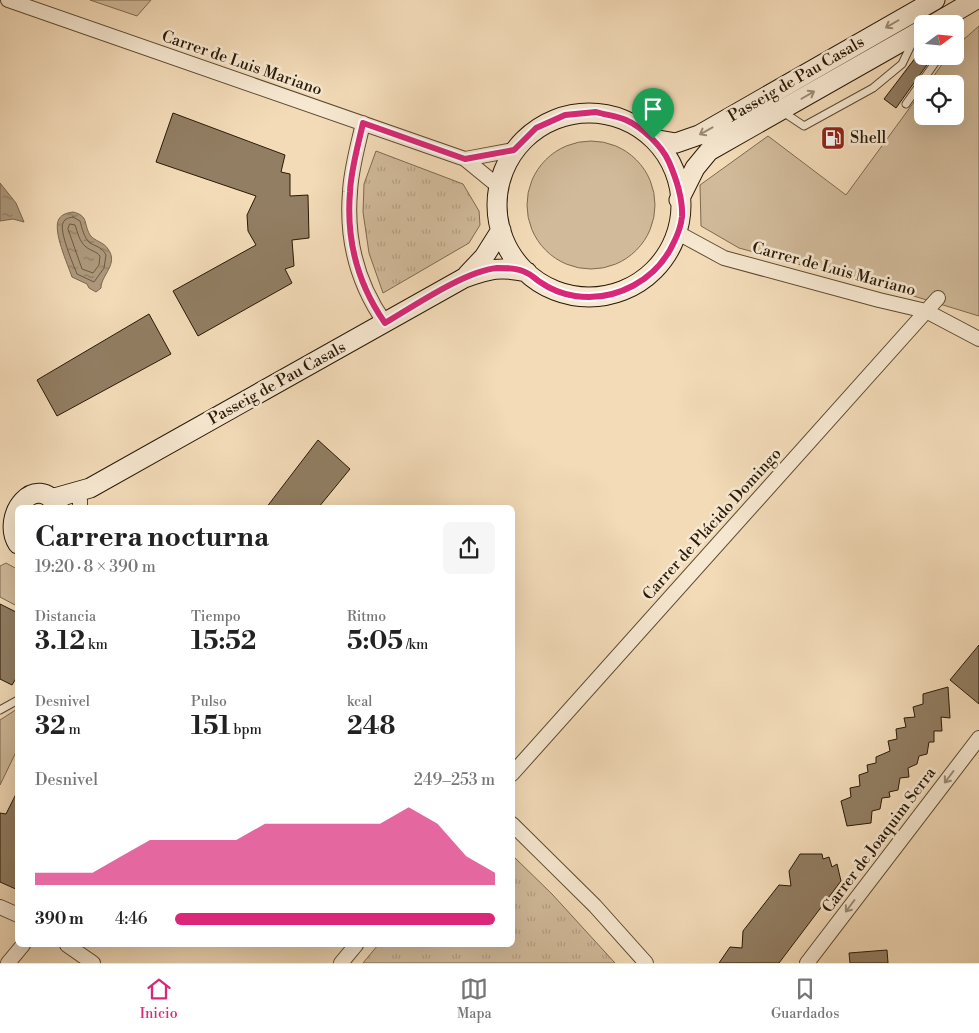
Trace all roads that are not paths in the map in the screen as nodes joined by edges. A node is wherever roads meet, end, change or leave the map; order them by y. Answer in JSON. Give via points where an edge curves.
{"nodes":[{"id":1,"x":8,"y":0,"type":"edge"},
{"id":2,"x":935,"y":0,"type":"edge"},
{"id":3,"x":975,"y":0,"type":"edge"},
{"id":4,"x":950,"y":15,"type":"edge"},
{"id":5,"x":914,"y":35,"type":"edge"},
{"id":6,"x":914,"y":43,"type":"edge"},
{"id":7,"x":933,"y":65,"type":"edge"},
{"id":8,"x":906,"y":104,"type":"dead end"},
{"id":9,"x":780,"y":110,"type":"junction"},
{"id":10,"x":363,"y":123,"type":"junction"},
{"id":11,"x":653,"y":139,"type":"junction"},
{"id":12,"x":514,"y":150,"type":"junction"},
{"id":13,"x":465,"y":159,"type":"junction"},
{"id":14,"x":498,"y":186,"type":"junction"},
{"id":15,"x":680,"y":200,"type":"junction"},
{"id":16,"x":501,"y":230,"type":"junction"},
{"id":17,"x":678,"y":234,"type":"junction"},
{"id":18,"x":527,"y":272,"type":"junction"},
{"id":19,"x":464,"y":278,"type":"junction"},
{"id":20,"x":938,"y":298,"type":"dead end"},
{"id":21,"x":926,"y":311,"type":"junction"},
{"id":22,"x":385,"y":323,"type":"junction"},
{"id":23,"x":979,"y":340,"type":"edge"},
{"id":24,"x":8,"y":499,"type":"edge"},
{"id":25,"x":81,"y":501,"type":"edge"},
{"id":26,"x":55,"y":503,"type":"edge"},
{"id":27,"x":3,"y":523,"type":"edge"},
{"id":28,"x":15,"y":542,"type":"edge"},
{"id":29,"x":15,"y":546,"type":"edge"},
{"id":30,"x":0,"y":549,"type":"edge"},
{"id":31,"x":15,"y":702,"type":"edge"},
{"id":32,"x":0,"y":710,"type":"edge"},
{"id":33,"x":979,"y":738,"type":"edge"},
{"id":34,"x":515,"y":771,"type":"edge"},
{"id":35,"x":515,"y":827,"type":"edge"},
{"id":36,"x":0,"y":907,"type":"edge"},
{"id":37,"x":15,"y":914,"type":"edge"},
{"id":38,"x":21,"y":947,"type":"edge"},
{"id":39,"x":70,"y":947,"type":"edge"},
{"id":40,"x":354,"y":947,"type":"edge"},
{"id":41,"x":8,"y":963,"type":"edge"},
{"id":42,"x":93,"y":963,"type":"edge"},
{"id":43,"x":341,"y":963,"type":"edge"},
{"id":44,"x":646,"y":963,"type":"edge"},
{"id":45,"x":807,"y":963,"type":"edge"}],
"edges":[{"from":1,"to":10,"type":"street","name":"Carrer de Luis Mariano"},
{"from":2,"to":11,"type":"street","name":"Passeig de Pau Casals","one_way":true,"via":[[699,135],[676,142]]},
{"from":3,"to":4,"type":"street"},
{"from":9,"to":5,"type":"street","name":"Passeig de Pau Casals","one_way":true},
{"from":6,"to":9,"type":"lane","via":[[902,64],[873,88],[804,126]]},
{"from":7,"to":8,"type":"lane"},
{"from":9,"to":15,"type":"street","name":"Passeig de Pau Casals","via":[[709,151],[695,168]]},
{"from":10,"to":13,"type":"street","name":"Carrer de Luis Mariano"},
{"from":10,"to":22,"type":"street","via":[[350,191],[354,258],[369,298]]},
{"from":11,"to":12,"type":"street","via":[[627,120],[596,112],[581,113],[565,115],[536,128]]},
{"from":11,"to":15,"type":"street","via":[[673,170]]},
{"from":12,"to":13,"type":"street","name":"Carrer de Luis Mariano"},
{"from":12,"to":14,"type":"street"},
{"from":13,"to":14,"type":"street","name":"Carrer de Luis Mariano"},
{"from":14,"to":16,"type":"street"},
{"from":15,"to":17,"type":"street","via":[[682,217]]},
{"from":16,"to":18,"type":"street","via":[[512,254]]},
{"from":16,"to":19,"type":"street","name":"Passeig de Pau Casals","via":[[484,257]]},
{"from":17,"to":18,"type":"street","via":[[663,262],[653,272],[615,294],[588,297],[561,292]]},
{"from":17,"to":21,"type":"street","name":"Carrer de Luis Mariano","via":[[724,258]]},
{"from":18,"to":19,"type":"street","name":"Passeig de Pau Casals","via":[[499,268]]},
{"from":19,"to":22,"type":"street","name":"Passeig de Pau Casals"},
{"from":20,"to":21,"type":"street","name":"Carrer de Plácido Domingo"},
{"from":21,"to":23,"type":"street","name":"Carrer de Luis Mariano"},
{"from":21,"to":34,"type":"street","name":"Carrer de Plácido Domingo"},
{"from":22,"to":25,"type":"street","name":"Passeig de Pau Casals"},
{"from":24,"to":26,"type":"street","via":[[33,493],[43,494]]},
{"from":24,"to":27,"type":"street","via":[[10,506]]},
{"from":25,"to":26,"type":"street","name":"Passeig de Pau Casals"},
{"from":27,"to":28,"type":"street"},
{"from":29,"to":30,"type":"street"},
{"from":31,"to":32,"type":"lane"},
{"from":33,"to":45,"type":"street","name":"Carrer de Joaquim Serra","one_way":true},
{"from":35,"to":44,"type":"street","via":[[595,906]]},
{"from":36,"to":37,"type":"street"},
{"from":38,"to":41,"type":"street"},
{"from":39,"to":42,"type":"street"},
{"from":40,"to":43,"type":"street"}]}
